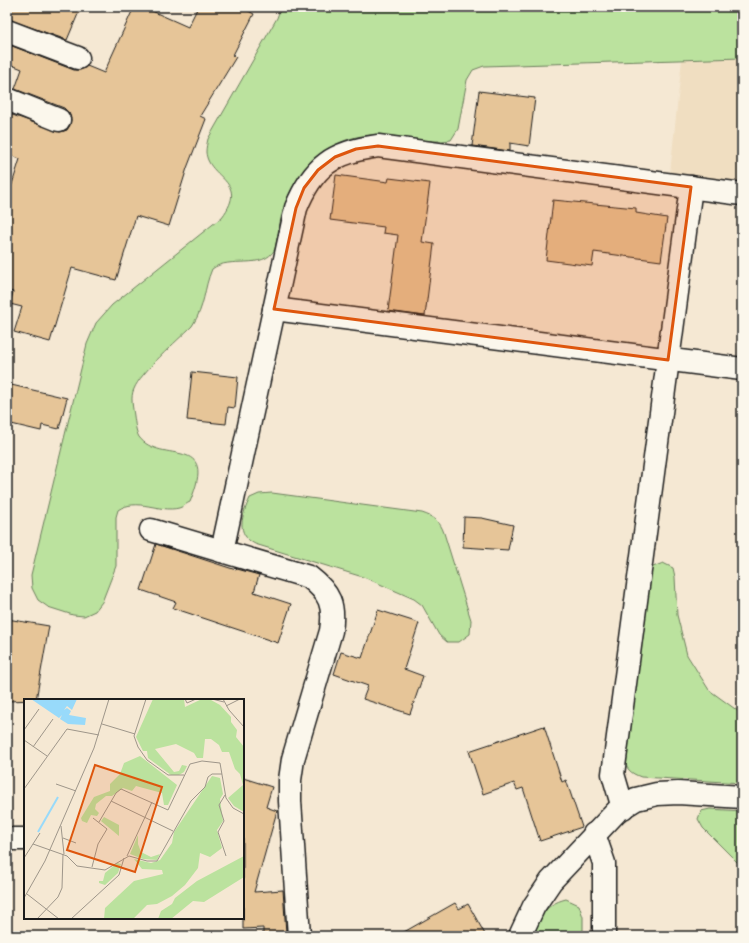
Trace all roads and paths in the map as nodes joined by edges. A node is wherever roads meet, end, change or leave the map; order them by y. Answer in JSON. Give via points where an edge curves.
{"nodes":[{"id":1,"x":7,"y":31,"type":"edge"},
{"id":2,"x":78,"y":58,"type":"dead end"},
{"id":3,"x":7,"y":99,"type":"edge"},
{"id":4,"x":59,"y":120,"type":"dead end"},
{"id":5,"x":691,"y":187,"type":"junction"},
{"id":6,"x":742,"y":194,"type":"edge"},
{"id":7,"x":274,"y":309,"type":"junction"},
{"id":8,"x":668,"y":360,"type":"junction"},
{"id":9,"x":742,"y":369,"type":"edge"},
{"id":10,"x":151,"y":530,"type":"dead end"},
{"id":11,"x":222,"y":551,"type":"junction"},
{"id":12,"x":742,"y":797,"type":"edge"},
{"id":13,"x":623,"y":808,"type":"junction"},
{"id":14,"x":594,"y":834,"type":"junction"},
{"id":15,"x":7,"y":839,"type":"edge"},
{"id":16,"x":24,"y":839,"type":"edge"},
{"id":17,"x":299,"y":936,"type":"edge"},
{"id":18,"x":520,"y":936,"type":"edge"},
{"id":19,"x":604,"y":936,"type":"edge"}],
"edges":[{"from":1,"to":2,"type":"street"},
{"from":3,"to":4,"type":"street"},
{"from":5,"to":6,"type":"street"},
{"from":5,"to":7,"type":"street","via":[[378,146],[356,149],[335,157],[318,170],[304,188],[296,208]]},
{"from":5,"to":8,"type":"street"},
{"from":7,"to":8,"type":"street"},
{"from":7,"to":11,"type":"street"},
{"from":8,"to":9,"type":"street"},
{"from":8,"to":13,"type":"street","via":[[613,774]]},
{"from":10,"to":11,"type":"street"},
{"from":11,"to":17,"type":"street","via":[[309,577],[322,586],[330,600],[333,615],[331,630],[293,759],[290,780]]},
{"from":12,"to":13,"type":"street","via":[[657,794],[636,799]]},
{"from":13,"to":14,"type":"street"},
{"from":14,"to":18,"type":"street","via":[[542,893]]},
{"from":14,"to":19,"type":"street","via":[[604,863]]},
{"from":15,"to":16,"type":"street"}]}
